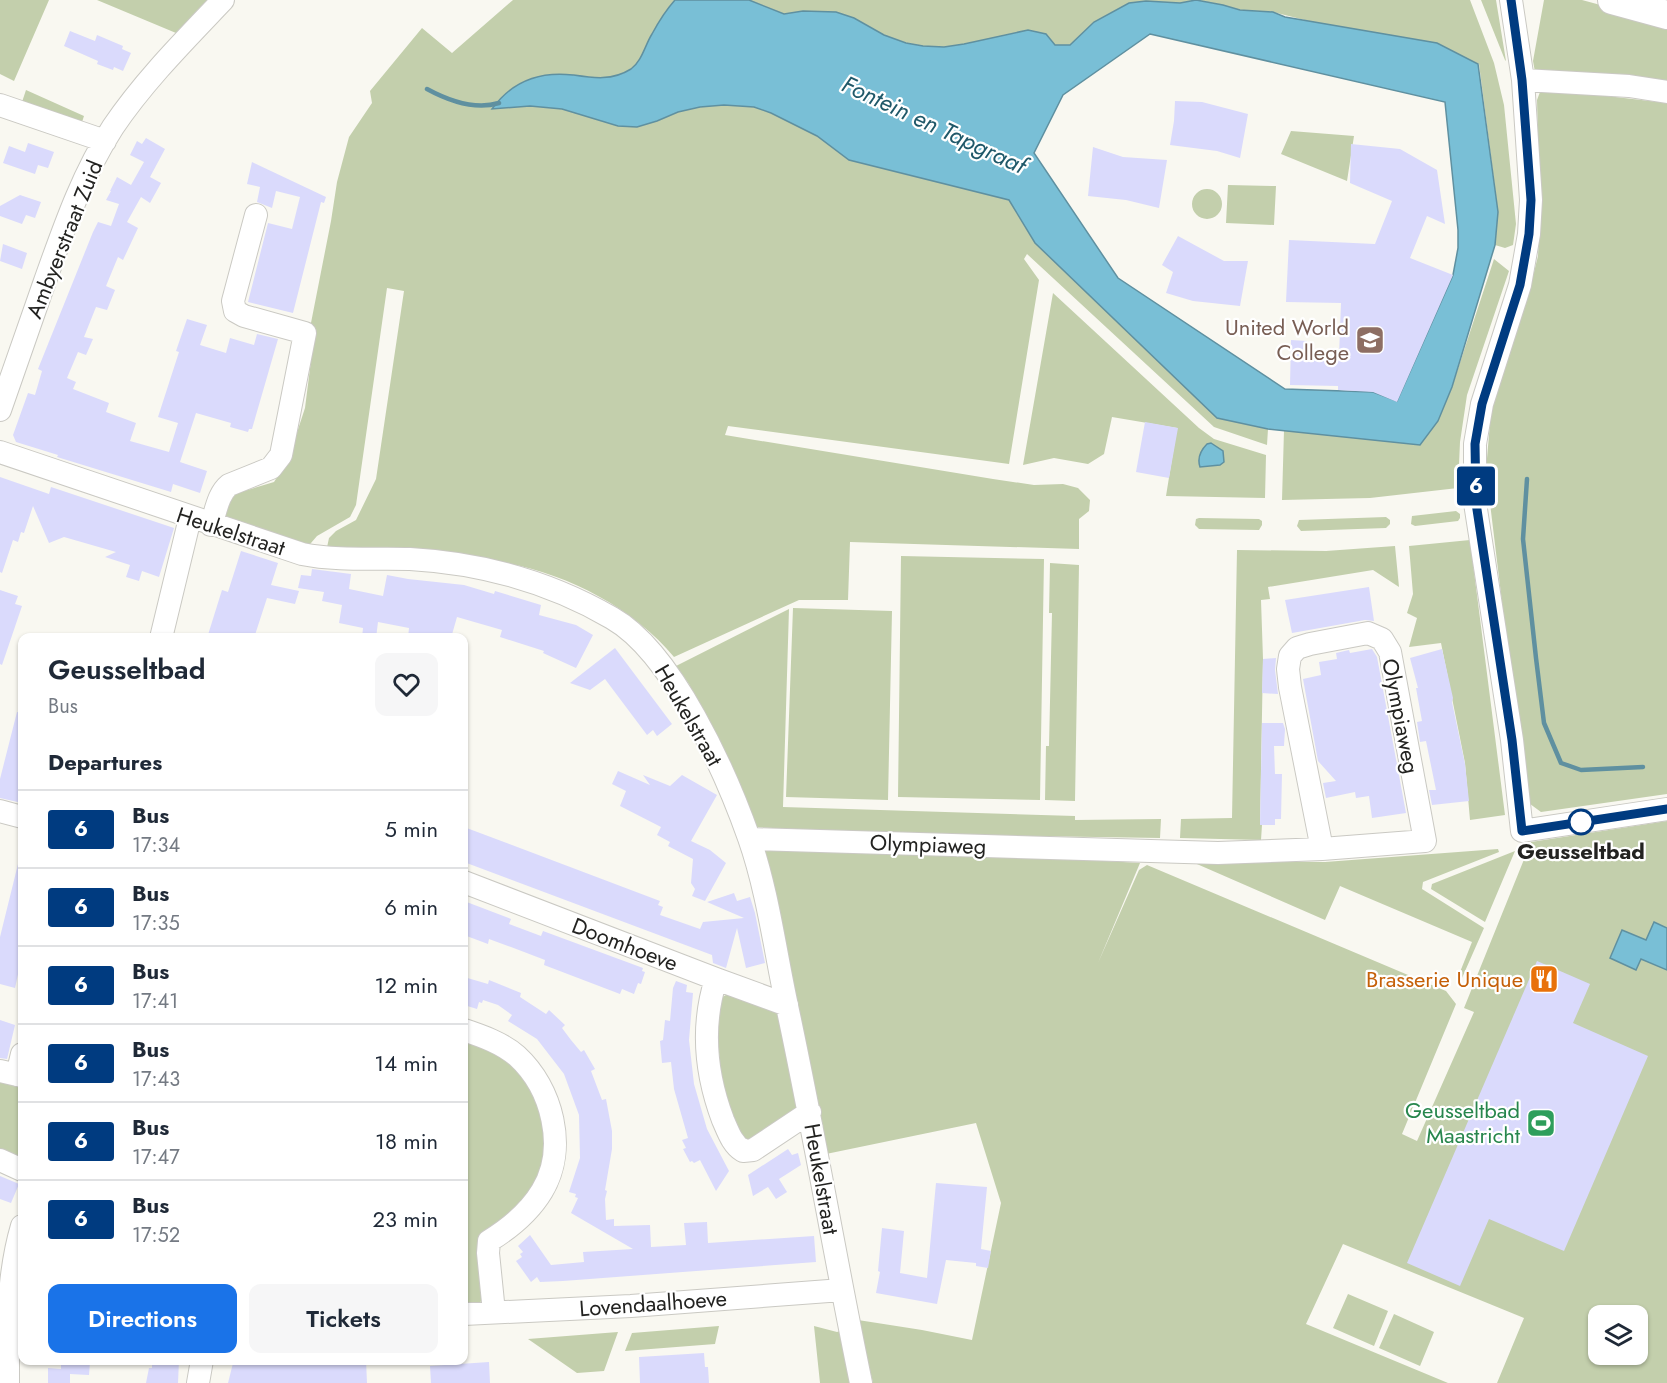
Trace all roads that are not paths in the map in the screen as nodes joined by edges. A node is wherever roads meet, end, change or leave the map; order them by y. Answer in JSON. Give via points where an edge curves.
{"nodes":[{"id":1,"x":223,"y":0,"type":"edge"},
{"id":2,"x":1511,"y":0,"type":"edge"},
{"id":3,"x":1612,"y":0,"type":"edge"},
{"id":4,"x":1667,"y":15,"type":"edge"},
{"id":5,"x":1522,"y":80,"type":"junction"},
{"id":6,"x":1667,"y":92,"type":"edge"},
{"id":7,"x":0,"y":105,"type":"edge"},
{"id":8,"x":105,"y":141,"type":"junction"},
{"id":9,"x":256,"y":215,"type":"dead end"},
{"id":10,"x":0,"y":410,"type":"edge"},
{"id":11,"x":0,"y":452,"type":"edge"},
{"id":12,"x":201,"y":521,"type":"junction"},
{"id":13,"x":163,"y":633,"type":"edge"},
{"id":14,"x":1667,"y":809,"type":"edge"},
{"id":15,"x":0,"y":811,"type":"edge"},
{"id":16,"x":18,"y":815,"type":"edge"},
{"id":17,"x":750,"y":839,"type":"junction"},
{"id":18,"x":1322,"y":849,"type":"junction"},
{"id":19,"x":468,"y":884,"type":"edge"},
{"id":20,"x":716,"y":979,"type":"junction"},
{"id":21,"x":787,"y":1005,"type":"junction"},
{"id":22,"x":468,"y":1031,"type":"edge"},
{"id":23,"x":810,"y":1112,"type":"junction"},
{"id":24,"x":0,"y":1160,"type":"edge"},
{"id":25,"x":18,"y":1168,"type":"edge"},
{"id":26,"x":18,"y":1253,"type":"edge"},
{"id":27,"x":842,"y":1290,"type":"junction"},
{"id":28,"x":494,"y":1312,"type":"junction"},
{"id":29,"x":468,"y":1314,"type":"edge"},
{"id":30,"x":201,"y":1365,"type":"edge"},
{"id":31,"x":8,"y":1383,"type":"edge"},
{"id":32,"x":198,"y":1383,"type":"edge"},
{"id":33,"x":861,"y":1383,"type":"edge"}],
"edges":[{"from":1,"to":8,"type":"street","name":"Ambyerstraat Zuid","via":[[158,70]]},
{"from":2,"to":5,"type":"street"},
{"from":3,"to":4,"type":"main road"},
{"from":5,"to":6,"type":"street"},
{"from":5,"to":14,"type":"street","via":[[1531,200],[1529,234],[1520,285],[1482,404],[1475,444],[1478,524],[1512,740],[1522,831]]},
{"from":7,"to":8,"type":"street"},
{"from":8,"to":10,"type":"street","name":"Ambyerstraat Zuid","via":[[63,230]]},
{"from":9,"to":12,"type":"street","via":[[233,301],[235,311],[305,333],[281,455],[271,468],[224,489]]},
{"from":11,"to":12,"type":"street","name":"Heukelstraat"},
{"from":12,"to":13,"type":"street"},
{"from":12,"to":17,"type":"street","name":"Heukelstraat","via":[[309,555],[470,565],[507,573],[612,618],[638,636],[668,673],[699,724]]},
{"from":15,"to":16,"type":"street"},
{"from":17,"to":18,"type":"street","name":"Olympiaweg","via":[[1218,853]]},
{"from":17,"to":21,"type":"street","name":"Heukelstraat"},
{"from":18,"to":18,"type":"street","name":"Olympiaweg","via":[[1425,841],[1390,652],[1382,639],[1368,633],[1310,644],[1297,648],[1290,656],[1290,687]]},
{"from":19,"to":20,"type":"street","name":"Doomhoeve"},
{"from":20,"to":21,"type":"street","name":"Doomhoeve"},
{"from":20,"to":23,"type":"street","via":[[708,1006],[706,1045],[717,1104],[735,1144],[743,1151],[753,1150]]},
{"from":21,"to":23,"type":"street","name":"Heukelstraat"},
{"from":22,"to":28,"type":"street","via":[[485,1036],[516,1056],[537,1078],[551,1112],[554,1135],[554,1155],[542,1191],[519,1220],[489,1241]]},
{"from":23,"to":27,"type":"street","name":"Heukelstraat"},
{"from":24,"to":25,"type":"street"},
{"from":26,"to":31,"type":"street","via":[[9,1296]]},
{"from":27,"to":28,"type":"street","name":"Lovendaalhoeve"},
{"from":27,"to":33,"type":"street","name":"Heukelstraat"},
{"from":28,"to":29,"type":"street","name":"Lovendaalhoeve"},
{"from":30,"to":32,"type":"street"}]}
